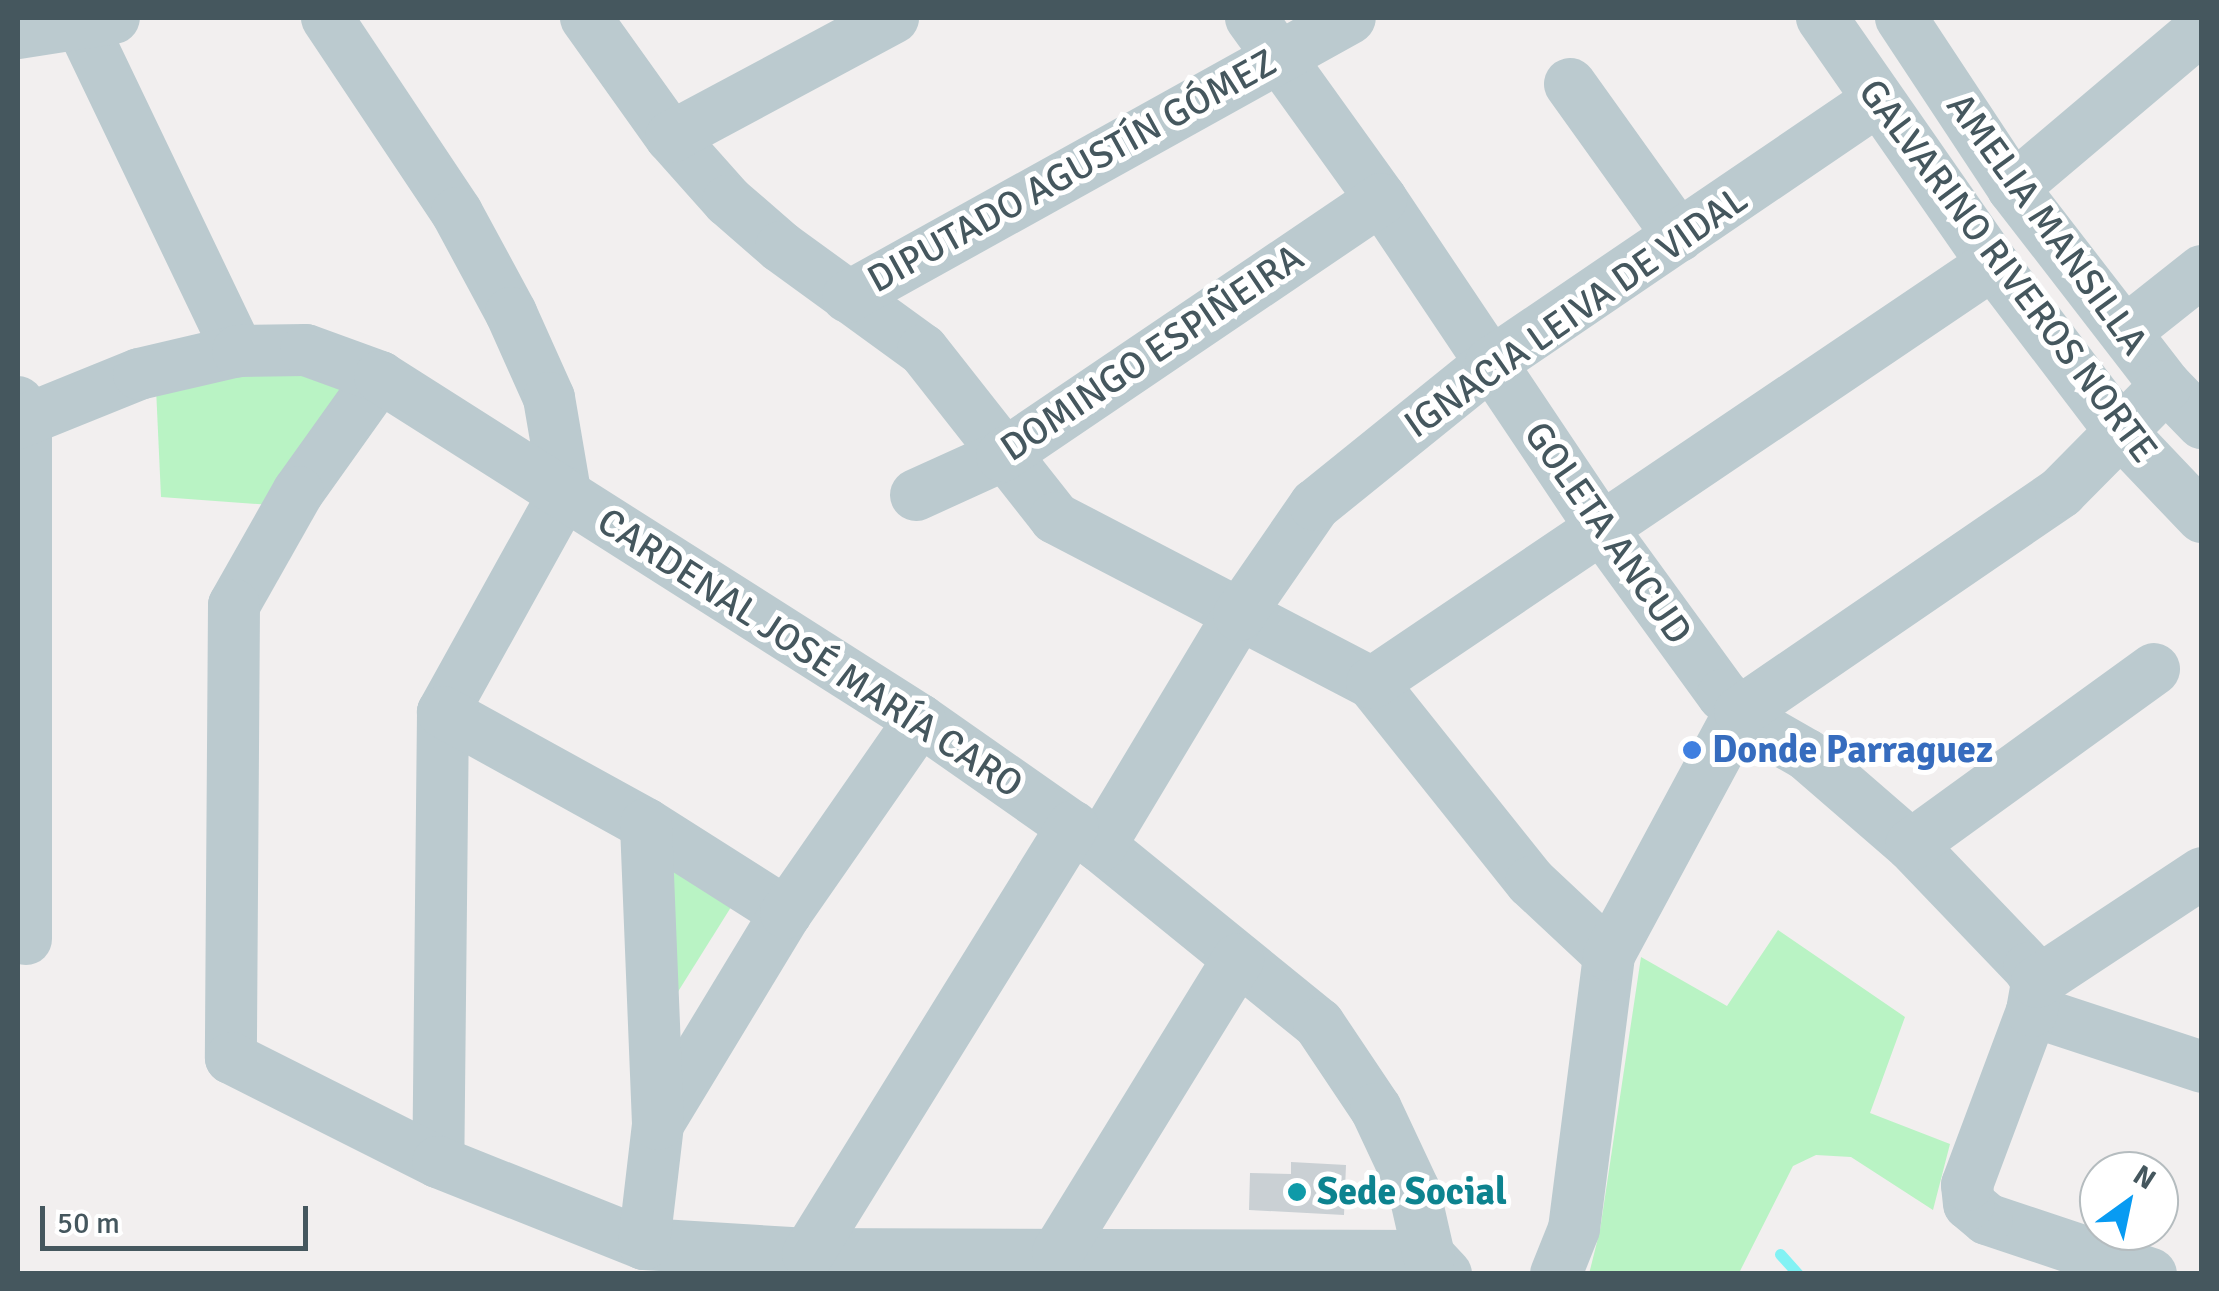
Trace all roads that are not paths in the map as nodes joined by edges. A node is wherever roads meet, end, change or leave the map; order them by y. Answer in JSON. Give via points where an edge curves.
{"nodes":[{"id":1,"x":327,"y":18,"type":"edge"},
{"id":2,"x":586,"y":18,"type":"edge"},
{"id":3,"x":893,"y":18,"type":"edge"},
{"id":4,"x":1350,"y":18,"type":"edge"},
{"id":5,"x":1822,"y":18,"type":"edge"},
{"id":6,"x":1900,"y":18,"type":"edge"},
{"id":7,"x":98,"y":22,"type":"edge"},
{"id":8,"x":2202,"y":28,"type":"edge"},
{"id":9,"x":18,"y":33,"type":"edge"},
{"id":10,"x":1265,"y":36,"type":"edge"},
{"id":11,"x":1570,"y":84,"type":"dead end"},
{"id":12,"x":1876,"y":101,"type":"junction"},
{"id":13,"x":670,"y":137,"type":"junction"},
{"id":14,"x":2014,"y":188,"type":"junction"},
{"id":15,"x":1381,"y":200,"type":"junction"},
{"id":16,"x":1679,"y":236,"type":"junction"},
{"id":17,"x":1993,"y":264,"type":"junction"},
{"id":18,"x":2202,"y":271,"type":"edge"},
{"id":19,"x":848,"y":297,"type":"junction"},
{"id":20,"x":2125,"y":332,"type":"junction"},
{"id":21,"x":238,"y":350,"type":"junction"},
{"id":22,"x":1492,"y":363,"type":"junction"},
{"id":23,"x":380,"y":377,"type":"junction"},
{"id":24,"x":2184,"y":405,"type":"edge"},
{"id":25,"x":20,"y":415,"type":"edge"},
{"id":26,"x":2120,"y":431,"type":"junction"},
{"id":27,"x":1002,"y":456,"type":"junction"},
{"id":28,"x":565,"y":492,"type":"junction"},
{"id":29,"x":916,"y":495,"type":"dead end"},
{"id":30,"x":2202,"y":517,"type":"edge"},
{"id":31,"x":1603,"y":530,"type":"junction"},
{"id":32,"x":1239,"y":615,"type":"junction"},
{"id":33,"x":2154,"y":669,"type":"dead end"},
{"id":34,"x":1372,"y":683,"type":"junction"},
{"id":35,"x":443,"y":712,"type":"junction"},
{"id":36,"x":1740,"y":712,"type":"junction"},
{"id":37,"x":920,"y":720,"type":"junction"},
{"id":38,"x":22,"y":794,"type":"edge"},
{"id":39,"x":646,"y":824,"type":"junction"},
{"id":40,"x":1086,"y":836,"type":"junction"},
{"id":41,"x":1911,"y":845,"type":"junction"},
{"id":42,"x":2202,"y":873,"type":"edge"},
{"id":43,"x":786,"y":914,"type":"junction"},
{"id":44,"x":26,"y":939,"type":"dead end"},
{"id":45,"x":1609,"y":955,"type":"junction"},
{"id":46,"x":1238,"y":959,"type":"junction"},
{"id":47,"x":2034,"y":997,"type":"junction"},
{"id":48,"x":2202,"y":1067,"type":"edge"},
{"id":49,"x":658,"y":1124,"type":"junction"},
{"id":50,"x":438,"y":1162,"type":"junction"},
{"id":51,"x":644,"y":1244,"type":"junction"},
{"id":52,"x":1058,"y":1252,"type":"junction"},
{"id":53,"x":808,"y":1254,"type":"junction"},
{"id":54,"x":1437,"y":1265,"type":"edge"},
{"id":55,"x":1556,"y":1274,"type":"edge"},
{"id":56,"x":2151,"y":1274,"type":"edge"}],
"edges":[{"from":1,"to":28,"type":"street","via":[[457,213],[511,313],[549,398]]},
{"from":2,"to":13,"type":"street"},
{"from":3,"to":13,"type":"street"},
{"from":4,"to":10,"type":"street","name":"DIPUTADO AGUSTÍN GÓMEZ"},
{"from":5,"to":12,"type":"street","name":"GALVARINO RIVEROS NORTE"},
{"from":6,"to":14,"type":"street","name":"AMELIA MANSILLA"},
{"from":7,"to":9,"type":"street"},
{"from":7,"to":21,"type":"street"},
{"from":8,"to":14,"type":"street"},
{"from":10,"to":15,"type":"street","name":"GOLETA ANCUD"},
{"from":10,"to":19,"type":"street","name":"DIPUTADO AGUSTÍN GÓMEZ"},
{"from":11,"to":16,"type":"street"},
{"from":12,"to":16,"type":"street","name":"IGNACIA LEIVA DE VIDAL"},
{"from":12,"to":17,"type":"street","name":"GALVARINO RIVEROS NORTE"},
{"from":13,"to":19,"type":"street","via":[[728,201]]},
{"from":14,"to":20,"type":"street","name":"AMELIA MANSILLA"},
{"from":15,"to":22,"type":"street","name":"GOLETA ANCUD"},
{"from":15,"to":27,"type":"street","name":"DOMINGO ESPIÑEIRA"},
{"from":16,"to":22,"type":"street","name":"IGNACIA LEIVA DE VIDAL"},
{"from":17,"to":26,"type":"street","name":"GALVARINO RIVEROS NORTE"},
{"from":17,"to":31,"type":"street"},
{"from":18,"to":20,"type":"street"},
{"from":19,"to":27,"type":"street","via":[[923,350]]},
{"from":20,"to":24,"type":"street","name":"AMELIA MANSILLA"},
{"from":21,"to":23,"type":"street","name":"CARDENAL JOSÉ MARÍA CARO","via":[[306,350]]},
{"from":21,"to":25,"type":"street","name":"CARDENAL JOSÉ MARÍA CARO","via":[[139,374]]},
{"from":22,"to":31,"type":"street","name":"GOLETA ANCUD"},
{"from":22,"to":32,"type":"street","name":"IGNACIA LEIVA DE VIDAL","via":[[1315,505]]},
{"from":23,"to":28,"type":"street","name":"CARDENAL JOSÉ MARÍA CARO"},
{"from":23,"to":50,"type":"street","via":[[298,492],[234,604],[231,1058]]},
{"from":24,"to":26,"type":"street"},
{"from":25,"to":38,"type":"street"},
{"from":26,"to":30,"type":"street","name":"GALVARINO RIVEROS NORTE"},
{"from":26,"to":36,"type":"street","via":[[2061,492]]},
{"from":27,"to":29,"type":"street","name":"DOMINGO ESPIÑEIRA"},
{"from":27,"to":32,"type":"street","via":[[1055,518]]},
{"from":28,"to":35,"type":"street"},
{"from":28,"to":37,"type":"street","name":"CARDENAL JOSÉ MARÍA CARO"},
{"from":31,"to":34,"type":"street"},
{"from":31,"to":36,"type":"street","name":"GOLETA ANCUD"},
{"from":32,"to":34,"type":"street"},
{"from":32,"to":40,"type":"street","name":"IGNACIA LEIVA DE VIDAL"},
{"from":33,"to":41,"type":"street"},
{"from":34,"to":45,"type":"street","via":[[1531,882]]},
{"from":35,"to":39,"type":"street"},
{"from":35,"to":50,"type":"street"},
{"from":36,"to":41,"type":"street","name":"GOLETA ANCUD","via":[[1807,755]]},
{"from":36,"to":45,"type":"street"},
{"from":37,"to":40,"type":"street","name":"CARDENAL JOSÉ MARÍA CARO"},
{"from":37,"to":43,"type":"street"},
{"from":38,"to":44,"type":"street"},
{"from":39,"to":43,"type":"street"},
{"from":39,"to":49,"type":"street"},
{"from":40,"to":46,"type":"street","name":"CARDENAL JOSÉ MARÍA CARO"},
{"from":40,"to":53,"type":"street","name":"IGNACIA LEIVA DE VIDAL"},
{"from":41,"to":47,"type":"street","name":"GOLETA ANCUD","via":[[2030,968]]},
{"from":42,"to":47,"type":"street"},
{"from":43,"to":49,"type":"street"},
{"from":45,"to":55,"type":"street","via":[[1574,1229]]},
{"from":46,"to":52,"type":"street"},
{"from":46,"to":54,"type":"street","name":"CARDENAL JOSÉ MARÍA CARO","via":[[1319,1024],[1376,1109],[1414,1190]]},
{"from":47,"to":48,"type":"street"},
{"from":47,"to":56,"type":"street","via":[[1967,1185],[1969,1204],[1988,1218]]},
{"from":49,"to":51,"type":"street"},
{"from":50,"to":51,"type":"street"},
{"from":51,"to":53,"type":"street"},
{"from":52,"to":53,"type":"street"},
{"from":52,"to":54,"type":"street"}]}
